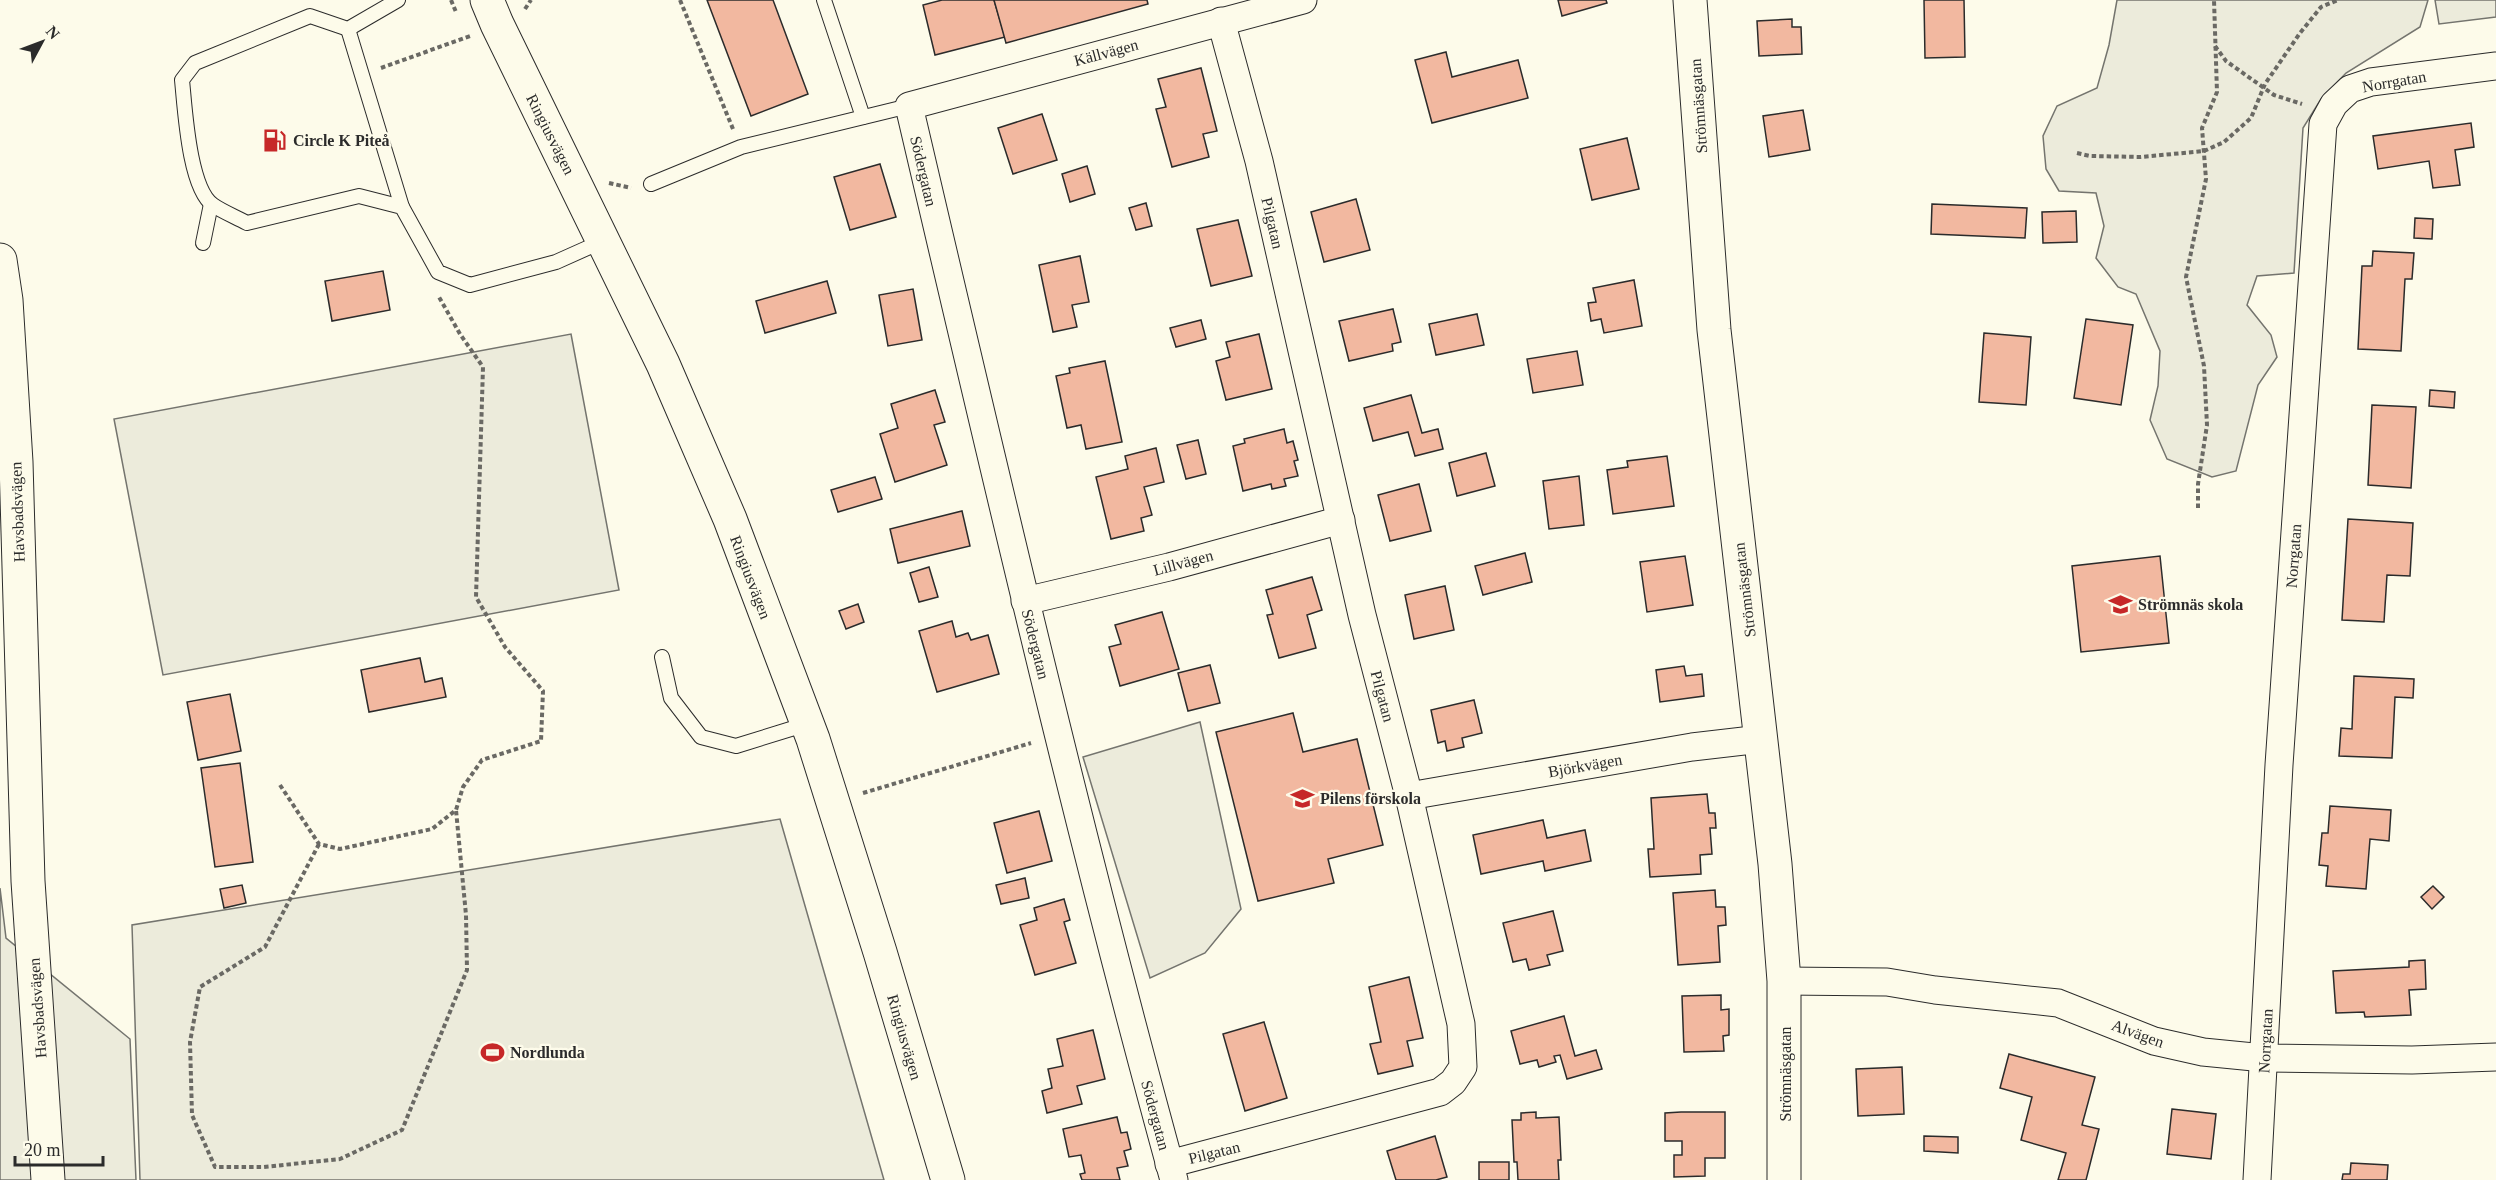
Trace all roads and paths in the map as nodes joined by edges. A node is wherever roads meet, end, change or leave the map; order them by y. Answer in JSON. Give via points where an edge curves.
{"nodes":[{"id":1,"x":398,"y":0,"type":"edge"},
{"id":2,"x":451,"y":0,"type":"edge"},
{"id":3,"x":531,"y":0,"type":"edge"},
{"id":4,"x":680,"y":0,"type":"edge"},
{"id":5,"x":824,"y":0,"type":"edge"},
{"id":6,"x":1303,"y":0,"type":"edge"},
{"id":7,"x":1690,"y":0,"type":"edge"},
{"id":8,"x":2214,"y":0,"type":"edge"},
{"id":9,"x":2338,"y":0,"type":"edge"},
{"id":10,"x":1252,"y":6,"type":"edge"},
{"id":11,"x":492,"y":12,"type":"edge"},
{"id":12,"x":458,"y":19,"type":"dead end"},
{"id":13,"x":1221,"y":21,"type":"junction"},
{"id":14,"x":462,"y":28,"type":"dead end"},
{"id":15,"x":348,"y":29,"type":"junction"},
{"id":16,"x":466,"y":38,"type":"junction"},
{"id":17,"x":2215,"y":46,"type":"junction"},
{"id":18,"x":471,"y":48,"type":"dead end"},
{"id":19,"x":2496,"y":66,"type":"edge"},
{"id":20,"x":362,"y":75,"type":"junction"},
{"id":21,"x":2263,"y":88,"type":"junction"},
{"id":22,"x":909,"y":106,"type":"junction"},
{"id":23,"x":863,"y":117,"type":"junction"},
{"id":24,"x":2326,"y":118,"type":"junction"},
{"id":25,"x":741,"y":147,"type":"junction"},
{"id":26,"x":2204,"y":151,"type":"junction"},
{"id":27,"x":2077,"y":153,"type":"dead end"},
{"id":28,"x":651,"y":184,"type":"dead end"},
{"id":29,"x":211,"y":204,"type":"junction"},
{"id":30,"x":402,"y":207,"type":"junction"},
{"id":31,"x":604,"y":240,"type":"junction"},
{"id":32,"x":202,"y":243,"type":"dead end"},
{"id":33,"x":0,"y":260,"type":"edge"},
{"id":34,"x":438,"y":272,"type":"junction"},
{"id":35,"x":2198,"y":508,"type":"dead end"},
{"id":36,"x":1341,"y":520,"type":"junction"},
{"id":37,"x":1025,"y":601,"type":"junction"},
{"id":38,"x":0,"y":634,"type":"edge"},
{"id":39,"x":662,"y":657,"type":"dead end"},
{"id":40,"x":807,"y":724,"type":"junction"},
{"id":41,"x":22,"y":728,"type":"junction"},
{"id":42,"x":1058,"y":735,"type":"junction"},
{"id":43,"x":1761,"y":739,"type":"junction"},
{"id":44,"x":280,"y":785,"type":"dead end"},
{"id":45,"x":1409,"y":796,"type":"junction"},
{"id":46,"x":833,"y":803,"type":"junction"},
{"id":47,"x":456,"y":810,"type":"junction"},
{"id":48,"x":319,"y":844,"type":"junction"},
{"id":49,"x":1784,"y":981,"type":"junction"},
{"id":50,"x":2496,"y":1057,"type":"edge"},
{"id":51,"x":2264,"y":1058,"type":"junction"},
{"id":52,"x":1172,"y":1172,"type":"edge"},
{"id":53,"x":48,"y":1180,"type":"edge"},
{"id":54,"x":948,"y":1180,"type":"edge"},
{"id":55,"x":1784,"y":1180,"type":"edge"},
{"id":56,"x":2257,"y":1180,"type":"edge"}],
"edges":[{"from":1,"to":15,"type":"lane"},
{"from":2,"to":12,"type":"path"},
{"from":3,"to":11,"type":"path","via":[[515,16]]},
{"from":4,"to":25,"type":"path"},
{"from":5,"to":23,"type":"lane"},
{"from":6,"to":10,"type":"street","name":"Källvägen"},
{"from":7,"to":43,"type":"street","name":"Strömnäsgatan","via":[[1714,330]]},
{"from":8,"to":17,"type":"path"},
{"from":9,"to":21,"type":"path","via":[[2321,7]]},
{"from":10,"to":13,"type":"street","name":"Källvägen"},
{"from":11,"to":16,"type":"path"},
{"from":11,"to":31,"type":"street","name":"Ringiusvägen"},
{"from":13,"to":22,"type":"street","name":"Källvägen"},
{"from":13,"to":36,"type":"street","name":"Pilgatan","via":[[1259,161]]},
{"from":14,"to":16,"type":"path"},
{"from":15,"to":20,"type":"lane"},
{"from":15,"to":29,"type":"lane","via":[[310,16],[195,63],[182,80],[186,117],[194,173]]},
{"from":16,"to":18,"type":"path"},
{"from":16,"to":20,"type":"path"},
{"from":17,"to":21,"type":"path","via":[[2226,61]]},
{"from":17,"to":26,"type":"path","via":[[2217,92],[2202,128]]},
{"from":19,"to":24,"type":"street","name":"Norrgatan","via":[[2371,82],[2350,89]]},
{"from":20,"to":30,"type":"lane"},
{"from":21,"to":24,"type":"path"},
{"from":21,"to":26,"type":"path","via":[[2251,118],[2224,142]]},
{"from":22,"to":23,"type":"lane"},
{"from":22,"to":37,"type":"street","name":"Södergatan"},
{"from":23,"to":25,"type":"lane"},
{"from":24,"to":51,"type":"street","name":"Norrgatan","via":[[2279,753]]},
{"from":25,"to":28,"type":"lane"},
{"from":26,"to":27,"type":"path","via":[[2141,157]]},
{"from":26,"to":35,"type":"path","via":[[2206,179],[2186,278],[2204,366],[2207,425]]},
{"from":29,"to":30,"type":"lane","via":[[247,223],[359,196]]},
{"from":29,"to":32,"type":"lane"},
{"from":30,"to":34,"type":"lane"},
{"from":31,"to":34,"type":"lane","via":[[556,262],[470,285]]},
{"from":31,"to":40,"type":"street","name":"Ringiusvägen","via":[[725,509]]},
{"from":33,"to":41,"type":"street","name":"Havsbadsvägen","via":[[16,462]]},
{"from":34,"to":47,"type":"path","via":[[439,297],[483,367],[476,597],[505,647],[543,691],[542,741],[482,760],[463,787]]},
{"from":36,"to":37,"type":"street","name":"Lillvägen"},
{"from":36,"to":45,"type":"street","name":"Pilgatan"},
{"from":37,"to":42,"type":"street","name":"Södergatan"},
{"from":38,"to":41,"type":"street","name":"Havsbadsvägen","via":[[6,676]]},
{"from":39,"to":40,"type":"lane","via":[[671,698],[701,737],[735,746]]},
{"from":40,"to":46,"type":"street","name":"Ringiusvägen"},
{"from":41,"to":53,"type":"street","name":"Havsbadsvägen"},
{"from":42,"to":46,"type":"path"},
{"from":42,"to":52,"type":"street","name":"Södergatan"},
{"from":43,"to":45,"type":"street","name":"Björkvägen","via":[[1692,747]]},
{"from":43,"to":49,"type":"street","name":"Strömnäsgatan"},
{"from":44,"to":48,"type":"path"},
{"from":45,"to":52,"type":"street","name":"Pilgatan","via":[[1461,1024],[1463,1067],[1440,1092]]},
{"from":46,"to":54,"type":"street","name":"Ringiusvägen"},
{"from":47,"to":48,"type":"path","via":[[432,829],[340,849]]},
{"from":47,"to":48,"type":"path","via":[[467,970],[402,1130],[340,1159],[264,1167],[215,1167],[192,1115],[190,1042],[200,987],[266,947]]},
{"from":49,"to":51,"type":"street","name":"Alvägen","via":[[1887,982],[2058,1003],[2154,1041],[2203,1053]]},
{"from":49,"to":55,"type":"street","name":"Strömnäsgatan"},
{"from":50,"to":51,"type":"street","name":"Alvägen"},
{"from":51,"to":56,"type":"street","name":"Norrgatan"}]}
